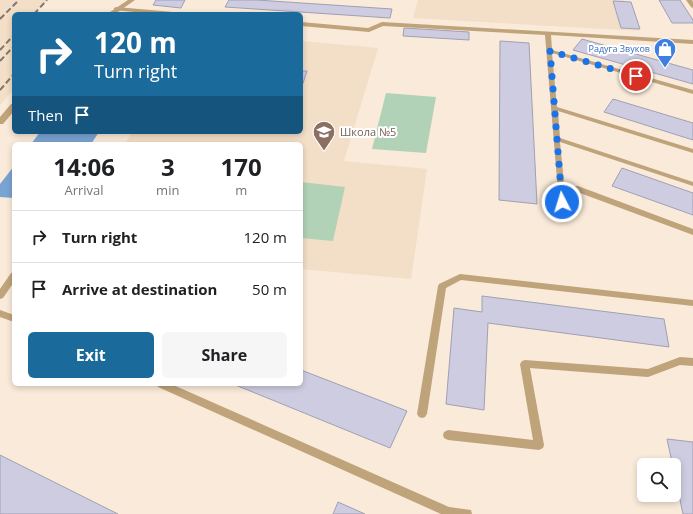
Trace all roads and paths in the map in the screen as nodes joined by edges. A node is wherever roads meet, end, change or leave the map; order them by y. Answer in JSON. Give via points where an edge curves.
{"nodes":[{"id":1,"x":132,"y":0,"type":"edge"},
{"id":2,"x":689,"y":0,"type":"edge"},
{"id":3,"x":693,"y":6,"type":"edge"},
{"id":4,"x":116,"y":9,"type":"junction"},
{"id":5,"x":112,"y":12,"type":"edge"},
{"id":6,"x":150,"y":12,"type":"edge"},
{"id":7,"x":303,"y":24,"type":"edge"},
{"id":8,"x":548,"y":34,"type":"junction"},
{"id":9,"x":693,"y":42,"type":"edge"},
{"id":10,"x":550,"y":51,"type":"junction"},
{"id":11,"x":693,"y":92,"type":"edge"},
{"id":12,"x":12,"y":108,"type":"edge"},
{"id":13,"x":554,"y":108,"type":"junction"},
{"id":14,"x":0,"y":122,"type":"edge"},
{"id":15,"x":557,"y":139,"type":"junction"},
{"id":16,"x":693,"y":151,"type":"edge"},
{"id":17,"x":693,"y":184,"type":"edge"},
{"id":18,"x":575,"y":188,"type":"dead end"},
{"id":19,"x":562,"y":202,"type":"dead end"},
{"id":20,"x":693,"y":232,"type":"edge"},
{"id":21,"x":12,"y":278,"type":"edge"},
{"id":22,"x":0,"y":296,"type":"edge"},
{"id":23,"x":693,"y":303,"type":"edge"},
{"id":24,"x":0,"y":313,"type":"edge"},
{"id":25,"x":12,"y":318,"type":"edge"},
{"id":26,"x":693,"y":362,"type":"edge"},
{"id":27,"x":165,"y":386,"type":"edge"},
{"id":28,"x":422,"y":414,"type":"dead end"},
{"id":29,"x":448,"y":435,"type":"dead end"},
{"id":30,"x":449,"y":513,"type":"edge"},
{"id":31,"x":467,"y":514,"type":"edge"}],
"edges":[{"from":1,"to":4,"type":"street"},
{"from":2,"to":3,"type":"lane"},
{"from":4,"to":5,"type":"street"},
{"from":4,"to":6,"type":"lane"},
{"from":7,"to":8,"type":"lane","via":[[369,30],[382,24]]},
{"from":8,"to":9,"type":"lane"},
{"from":8,"to":10,"type":"lane"},
{"from":10,"to":11,"type":"lane"},
{"from":10,"to":13,"type":"lane"},
{"from":12,"to":14,"type":"street"},
{"from":13,"to":15,"type":"lane"},
{"from":13,"to":16,"type":"lane"},
{"from":15,"to":17,"type":"lane"},
{"from":15,"to":19,"type":"lane"},
{"from":18,"to":20,"type":"lane"},
{"from":21,"to":22,"type":"lane"},
{"from":23,"to":28,"type":"lane","via":[[460,277],[442,286]]},
{"from":24,"to":25,"type":"lane"},
{"from":26,"to":29,"type":"lane","via":[[680,361],[648,373],[525,364],[539,445]]},
{"from":27,"to":30,"type":"lane"},
{"from":30,"to":31,"type":"lane"}]}
